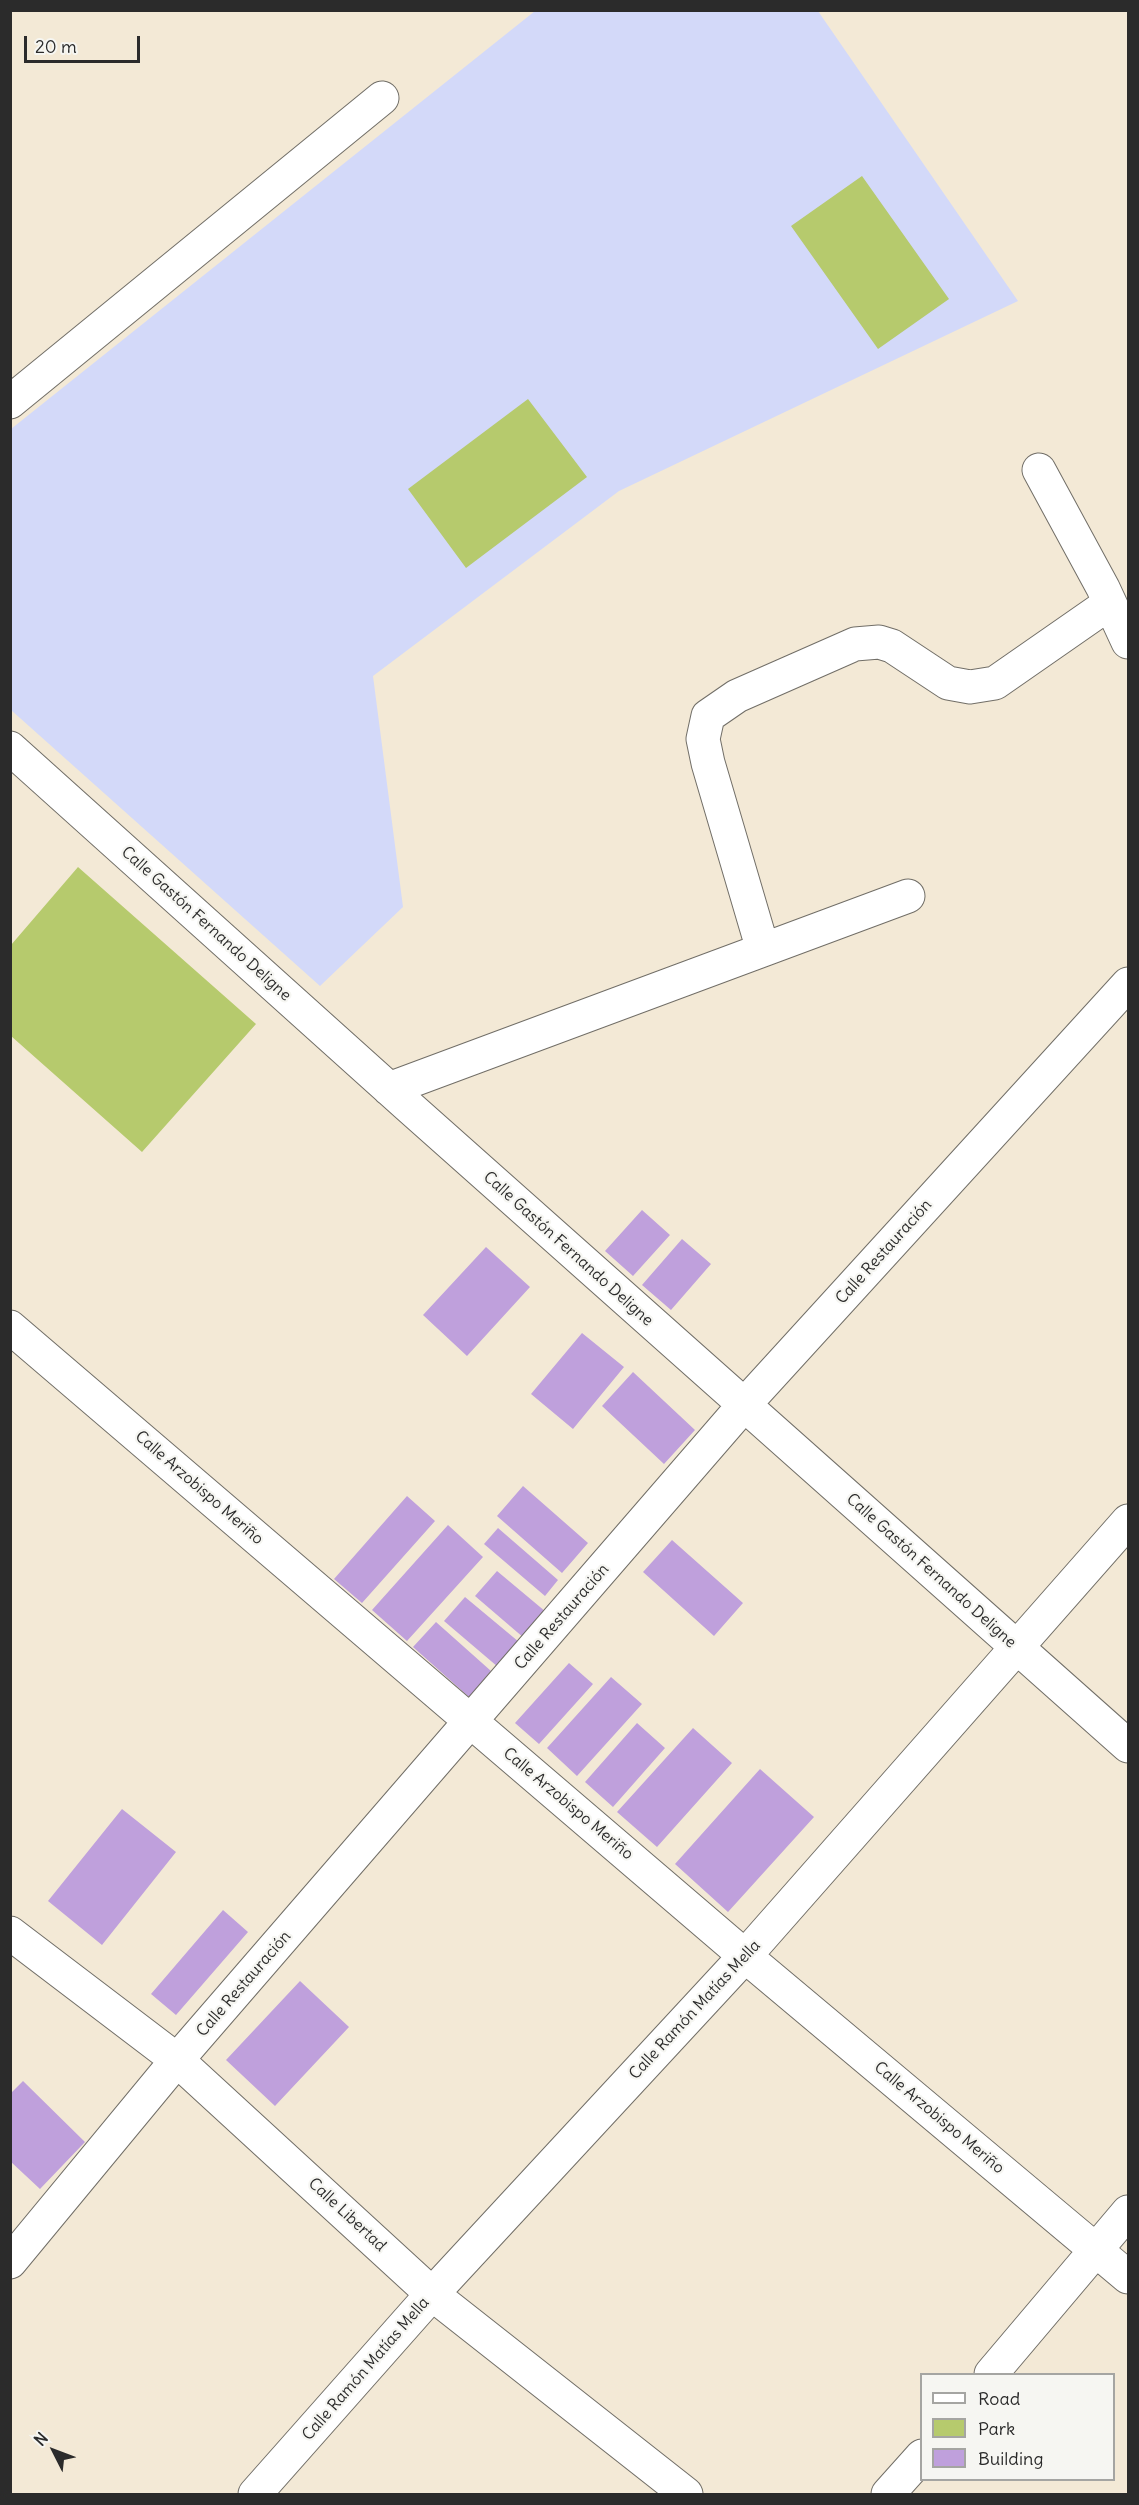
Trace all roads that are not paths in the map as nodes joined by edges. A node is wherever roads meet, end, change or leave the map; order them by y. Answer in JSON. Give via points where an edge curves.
{"nodes":[{"id":1,"x":382,"y":98,"type":"dead end"},
{"id":2,"x":10,"y":402,"type":"edge"},
{"id":3,"x":1039,"y":470,"type":"dead end"},
{"id":4,"x":1114,"y":589,"type":"edge"},
{"id":5,"x":1128,"y":642,"type":"edge"},
{"id":6,"x":10,"y":748,"type":"edge"},
{"id":7,"x":908,"y":896,"type":"dead end"},
{"id":8,"x":763,"y":950,"type":"junction"},
{"id":9,"x":1128,"y":984,"type":"edge"},
{"id":10,"x":389,"y":1089,"type":"junction"},
{"id":11,"x":10,"y":1327,"type":"edge"},
{"id":12,"x":744,"y":1405,"type":"junction"},
{"id":13,"x":1128,"y":1521,"type":"edge"},
{"id":14,"x":1017,"y":1648,"type":"junction"},
{"id":15,"x":471,"y":1722,"type":"junction"},
{"id":16,"x":1128,"y":1746,"type":"edge"},
{"id":17,"x":10,"y":1933,"type":"edge"},
{"id":18,"x":745,"y":1956,"type":"junction"},
{"id":19,"x":177,"y":2060,"type":"junction"},
{"id":20,"x":1128,"y":2212,"type":"edge"},
{"id":21,"x":1097,"y":2251,"type":"junction"},
{"id":22,"x":10,"y":2262,"type":"edge"},
{"id":23,"x":1128,"y":2277,"type":"edge"},
{"id":24,"x":432,"y":2294,"type":"junction"},
{"id":25,"x":992,"y":2373,"type":"edge"},
{"id":26,"x":920,"y":2457,"type":"edge"},
{"id":27,"x":255,"y":2494,"type":"edge"},
{"id":28,"x":686,"y":2494,"type":"edge"},
{"id":29,"x":888,"y":2494,"type":"edge"}],
"edges":[{"from":1,"to":2,"type":"street"},
{"from":3,"to":4,"type":"street"},
{"from":4,"to":5,"type":"street"},
{"from":4,"to":8,"type":"street","via":[[995,682],[970,687],[948,683],[892,646],[879,642],[855,644],[737,696],[708,716],[704,738],[708,763]]},
{"from":6,"to":10,"type":"street","name":"Calle Gastón Fernando Deligne"},
{"from":7,"to":8,"type":"street"},
{"from":8,"to":10,"type":"street"},
{"from":9,"to":12,"type":"street","name":"Calle Restauración"},
{"from":10,"to":12,"type":"street","name":"Calle Gastón Fernando Deligne"},
{"from":11,"to":15,"type":"street","name":"Calle Arzobispo Meriño"},
{"from":12,"to":14,"type":"street","name":"Calle Gastón Fernando Deligne"},
{"from":12,"to":15,"type":"street","name":"Calle Restauración"},
{"from":13,"to":14,"type":"street","name":"Calle Ramón Matías Mella"},
{"from":14,"to":16,"type":"street","name":"Calle Gastón Fernando Deligne"},
{"from":14,"to":18,"type":"street","name":"Calle Ramón Matías Mella"},
{"from":15,"to":18,"type":"street","name":"Calle Arzobispo Meriño"},
{"from":15,"to":19,"type":"street","name":"Calle Restauración"},
{"from":17,"to":19,"type":"street","name":"Calle Libertad"},
{"from":18,"to":21,"type":"street","name":"Calle Arzobispo Meriño"},
{"from":18,"to":24,"type":"street","name":"Calle Ramón Matías Mella"},
{"from":19,"to":22,"type":"street","name":"Calle Restauración"},
{"from":19,"to":24,"type":"street","name":"Calle Libertad"},
{"from":20,"to":21,"type":"street"},
{"from":21,"to":23,"type":"street","name":"Calle Arzobispo Meriño"},
{"from":21,"to":25,"type":"street"},
{"from":24,"to":27,"type":"street","name":"Calle Ramón Matías Mella"},
{"from":24,"to":28,"type":"street","name":"Calle Libertad"},
{"from":26,"to":29,"type":"street"}]}
